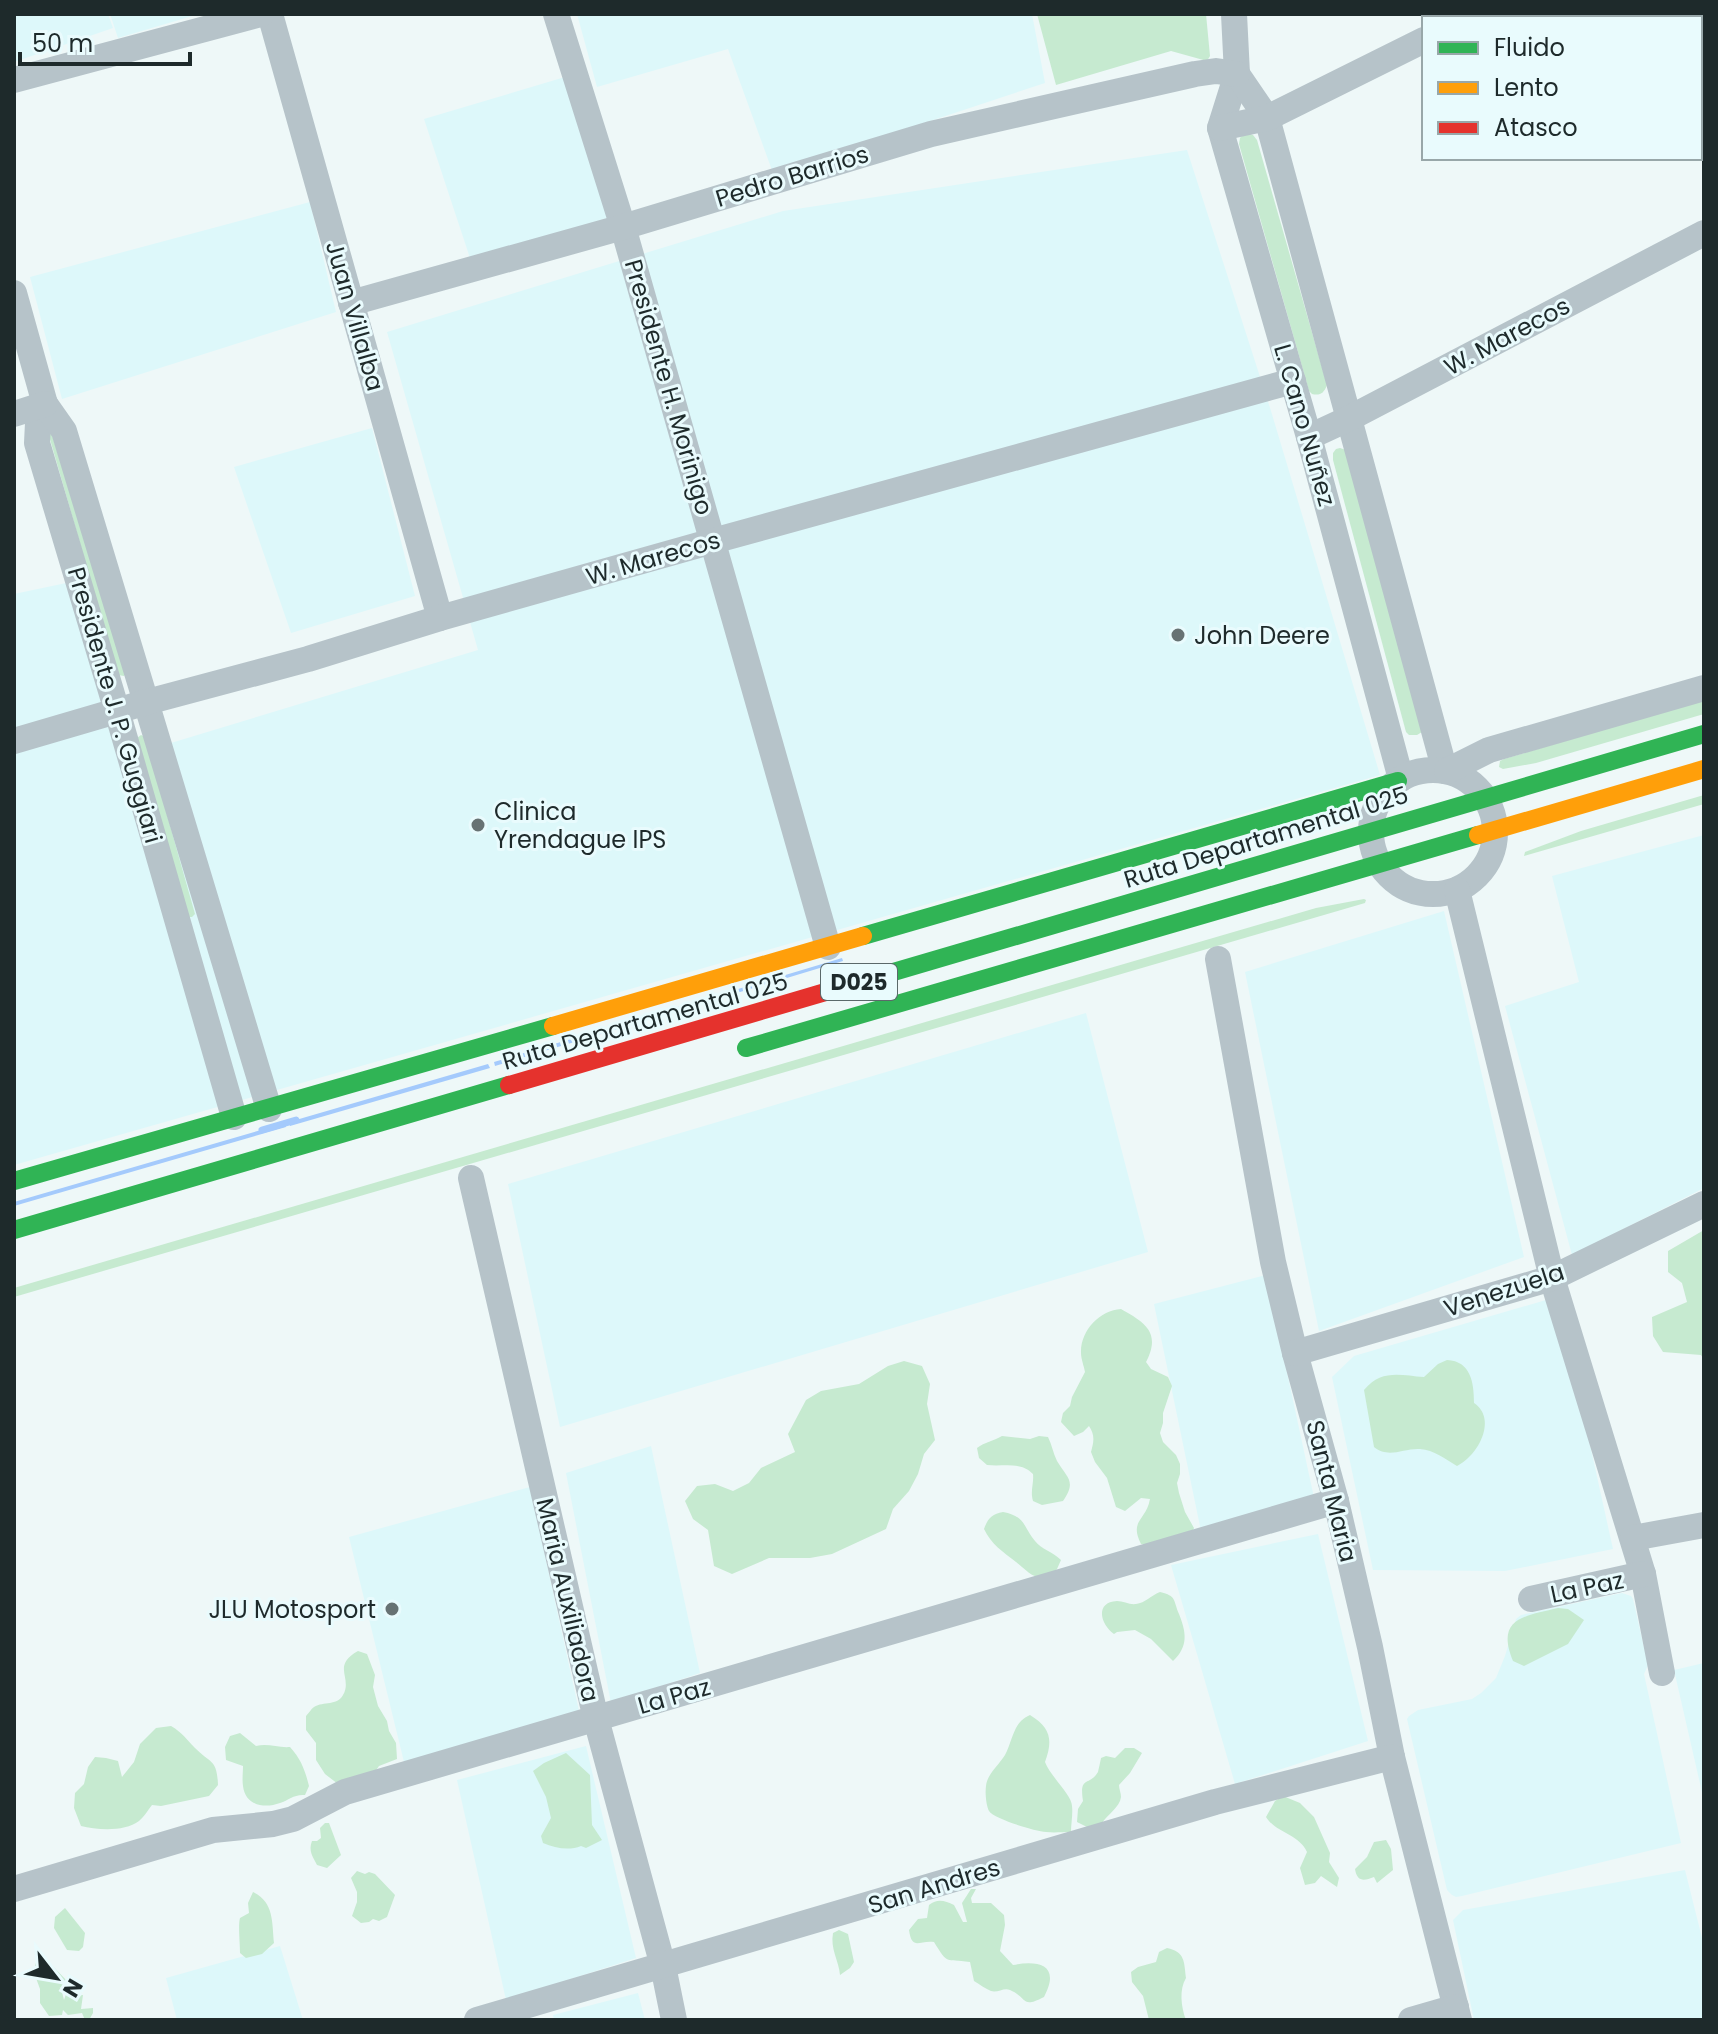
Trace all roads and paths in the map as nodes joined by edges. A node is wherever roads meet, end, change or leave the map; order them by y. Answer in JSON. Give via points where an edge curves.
{"nodes":[{"id":1,"x":261,"y":14,"type":"edge"},
{"id":2,"x":270,"y":14,"type":"edge"},
{"id":3,"x":556,"y":14,"type":"edge"},
{"id":4,"x":1234,"y":14,"type":"edge"},
{"id":5,"x":1422,"y":41,"type":"edge"},
{"id":6,"x":1237,"y":74,"type":"junction"},
{"id":7,"x":14,"y":80,"type":"edge"},
{"id":8,"x":1267,"y":118,"type":"junction"},
{"id":9,"x":1220,"y":128,"type":"junction"},
{"id":10,"x":623,"y":227,"type":"junction"},
{"id":11,"x":1704,"y":233,"type":"edge"},
{"id":12,"x":14,"y":293,"type":"edge"},
{"id":13,"x":351,"y":303,"type":"junction"},
{"id":14,"x":1293,"y":381,"type":"junction"},
{"id":15,"x":45,"y":404,"type":"junction"},
{"id":16,"x":14,"y":414,"type":"edge"},
{"id":17,"x":1350,"y":418,"type":"junction"},
{"id":18,"x":1309,"y":437,"type":"junction"},
{"id":19,"x":713,"y":541,"type":"junction"},
{"id":20,"x":440,"y":618,"type":"junction"},
{"id":21,"x":1704,"y":688,"type":"edge"},
{"id":22,"x":147,"y":702,"type":"junction"},
{"id":23,"x":117,"y":711,"type":"junction"},
{"id":24,"x":1704,"y":734,"type":"edge"},
{"id":25,"x":14,"y":741,"type":"edge"},
{"id":26,"x":1704,"y":769,"type":"edge"},
{"id":27,"x":1446,"y":771,"type":"junction"},
{"id":28,"x":1399,"y":780,"type":"junction"},
{"id":29,"x":1485,"y":797,"type":"junction"},
{"id":30,"x":1496,"y":829,"type":"junction"},
{"id":31,"x":1371,"y":831,"type":"junction"},
{"id":32,"x":1379,"y":863,"type":"junction"},
{"id":33,"x":1457,"y":890,"type":"junction"},
{"id":34,"x":221,"y":947,"type":"junction"},
{"id":35,"x":828,"y":947,"type":"junction"},
{"id":36,"x":188,"y":956,"type":"junction"},
{"id":37,"x":1218,"y":959,"type":"dead end"},
{"id":38,"x":732,"y":1052,"type":"dead end"},
{"id":39,"x":269,"y":1109,"type":"junction"},
{"id":40,"x":234,"y":1117,"type":"junction"},
{"id":41,"x":471,"y":1178,"type":"dead end"},
{"id":42,"x":14,"y":1181,"type":"edge"},
{"id":43,"x":1704,"y":1204,"type":"edge"},
{"id":44,"x":14,"y":1230,"type":"edge"},
{"id":45,"x":1552,"y":1278,"type":"junction"},
{"id":46,"x":1295,"y":1353,"type":"junction"},
{"id":47,"x":1336,"y":1501,"type":"junction"},
{"id":48,"x":1704,"y":1525,"type":"edge"},
{"id":49,"x":1633,"y":1538,"type":"junction"},
{"id":50,"x":1643,"y":1574,"type":"junction"},
{"id":51,"x":1531,"y":1599,"type":"dead end"},
{"id":52,"x":1662,"y":1673,"type":"dead end"},
{"id":53,"x":596,"y":1719,"type":"junction"},
{"id":54,"x":1392,"y":1757,"type":"junction"},
{"id":55,"x":14,"y":1889,"type":"edge"},
{"id":56,"x":663,"y":1966,"type":"junction"},
{"id":57,"x":1457,"y":2014,"type":"edge"},
{"id":58,"x":477,"y":2020,"type":"edge"},
{"id":59,"x":674,"y":2020,"type":"edge"},
{"id":60,"x":1411,"y":2020,"type":"edge"}],
"edges":[{"from":1,"to":7,"type":"street"},
{"from":2,"to":13,"type":"street","name":"Juan Villalba"},
{"from":3,"to":10,"type":"street","name":"Presidente H. Morinigo"},
{"from":4,"to":6,"type":"street"},
{"from":5,"to":8,"type":"street"},
{"from":6,"to":8,"type":"street","name":"L. Cano Nuñez"},
{"from":6,"to":9,"type":"street"},
{"from":6,"to":10,"type":"street","name":"Pedro Barrios","via":[[1195,74],[931,134]]},
{"from":8,"to":9,"type":"street"},
{"from":8,"to":17,"type":"street","name":"L. Cano Nuñez"},
{"from":9,"to":14,"type":"street","name":"L. Cano Nuñez"},
{"from":10,"to":13,"type":"street","name":"Pedro Barrios"},
{"from":10,"to":19,"type":"street","name":"Presidente H. Morinigo"},
{"from":11,"to":17,"type":"street","name":"W. Marecos"},
{"from":12,"to":15,"type":"street","name":"Presidente J. P. Guggiari"},
{"from":13,"to":20,"type":"street","name":"Juan Villalba"},
{"from":14,"to":18,"type":"street","name":"L. Cano Nuñez"},
{"from":14,"to":19,"type":"street","name":"W. Marecos"},
{"from":15,"to":16,"type":"street"},
{"from":15,"to":22,"type":"street","via":[[64,431]]},
{"from":15,"to":23,"type":"street","name":"Presidente J. P. Guggiari","via":[[37,443]]},
{"from":17,"to":18,"type":"street","name":"W. Marecos"},
{"from":17,"to":27,"type":"street","name":"L. Cano Nuñez"},
{"from":18,"to":28,"type":"street","name":"L. Cano Nuñez"},
{"from":19,"to":20,"type":"street","name":"W. Marecos"},
{"from":19,"to":35,"type":"street","name":"Presidente H. Morinigo"},
{"from":20,"to":22,"type":"street","name":"W. Marecos"},
{"from":21,"to":27,"type":"street","via":[[1489,750]]},
{"from":22,"to":23,"type":"street","name":"W. Marecos"},
{"from":22,"to":34,"type":"street"},
{"from":23,"to":25,"type":"street","name":"W. Marecos"},
{"from":23,"to":36,"type":"street","name":"Presidente J. P. Guggiari"},
{"from":24,"to":29,"type":"main road","name":"Ruta Departamental 025","number":"D025"},
{"from":26,"to":30,"type":"main road","number":"D025"},
{"from":27,"to":28,"type":"street","via":[[1415,772]]},
{"from":27,"to":29,"type":"street","via":[[1462,776]]},
{"from":28,"to":31,"type":"street","via":[[1375,809]]},
{"from":28,"to":35,"type":"main road"},
{"from":29,"to":30,"type":"street"},
{"from":29,"to":31,"type":"main road","name":"Ruta Departamental 025","number":"D025"},
{"from":30,"to":32,"type":"main road","number":"D025"},
{"from":30,"to":33,"type":"street","via":[[1487,864]]},
{"from":31,"to":32,"type":"street"},
{"from":31,"to":44,"type":"main road","name":"Ruta Departamental 025","number":"D025"},
{"from":32,"to":33,"type":"street","via":[[1389,876],[1417,893]]},
{"from":32,"to":38,"type":"main road","number":"D025"},
{"from":33,"to":45,"type":"street"},
{"from":34,"to":36,"type":"street"},
{"from":34,"to":39,"type":"street"},
{"from":35,"to":39,"type":"main road"},
{"from":36,"to":40,"type":"street","name":"Presidente J. P. Guggiari"},
{"from":37,"to":46,"type":"street","name":"Santa Maria","via":[[1273,1262]]},
{"from":39,"to":40,"type":"main road"},
{"from":40,"to":42,"type":"main road"},
{"from":41,"to":53,"type":"street","name":"Maria Auxiliadora"},
{"from":43,"to":45,"type":"street","name":"Venezuela"},
{"from":45,"to":46,"type":"street","name":"Venezuela"},
{"from":45,"to":49,"type":"street"},
{"from":46,"to":47,"type":"street","name":"Santa Maria"},
{"from":47,"to":53,"type":"street","name":"La Paz"},
{"from":47,"to":54,"type":"street","name":"Santa Maria"},
{"from":48,"to":49,"type":"street","name":"La Paz"},
{"from":49,"to":50,"type":"street"},
{"from":50,"to":51,"type":"street","name":"La Paz"},
{"from":50,"to":52,"type":"street"},
{"from":53,"to":55,"type":"street","name":"La Paz","via":[[345,1792],[293,1819],[213,1830]]},
{"from":53,"to":56,"type":"street","name":"Maria Auxiliadora"},
{"from":54,"to":56,"type":"street","name":"San Andres","via":[[1215,1802]]},
{"from":54,"to":57,"type":"street","name":"Santa Maria"},
{"from":56,"to":58,"type":"street","name":"San Andres"},
{"from":56,"to":59,"type":"street","name":"Maria Auxiliadora"},
{"from":57,"to":60,"type":"street"}]}
